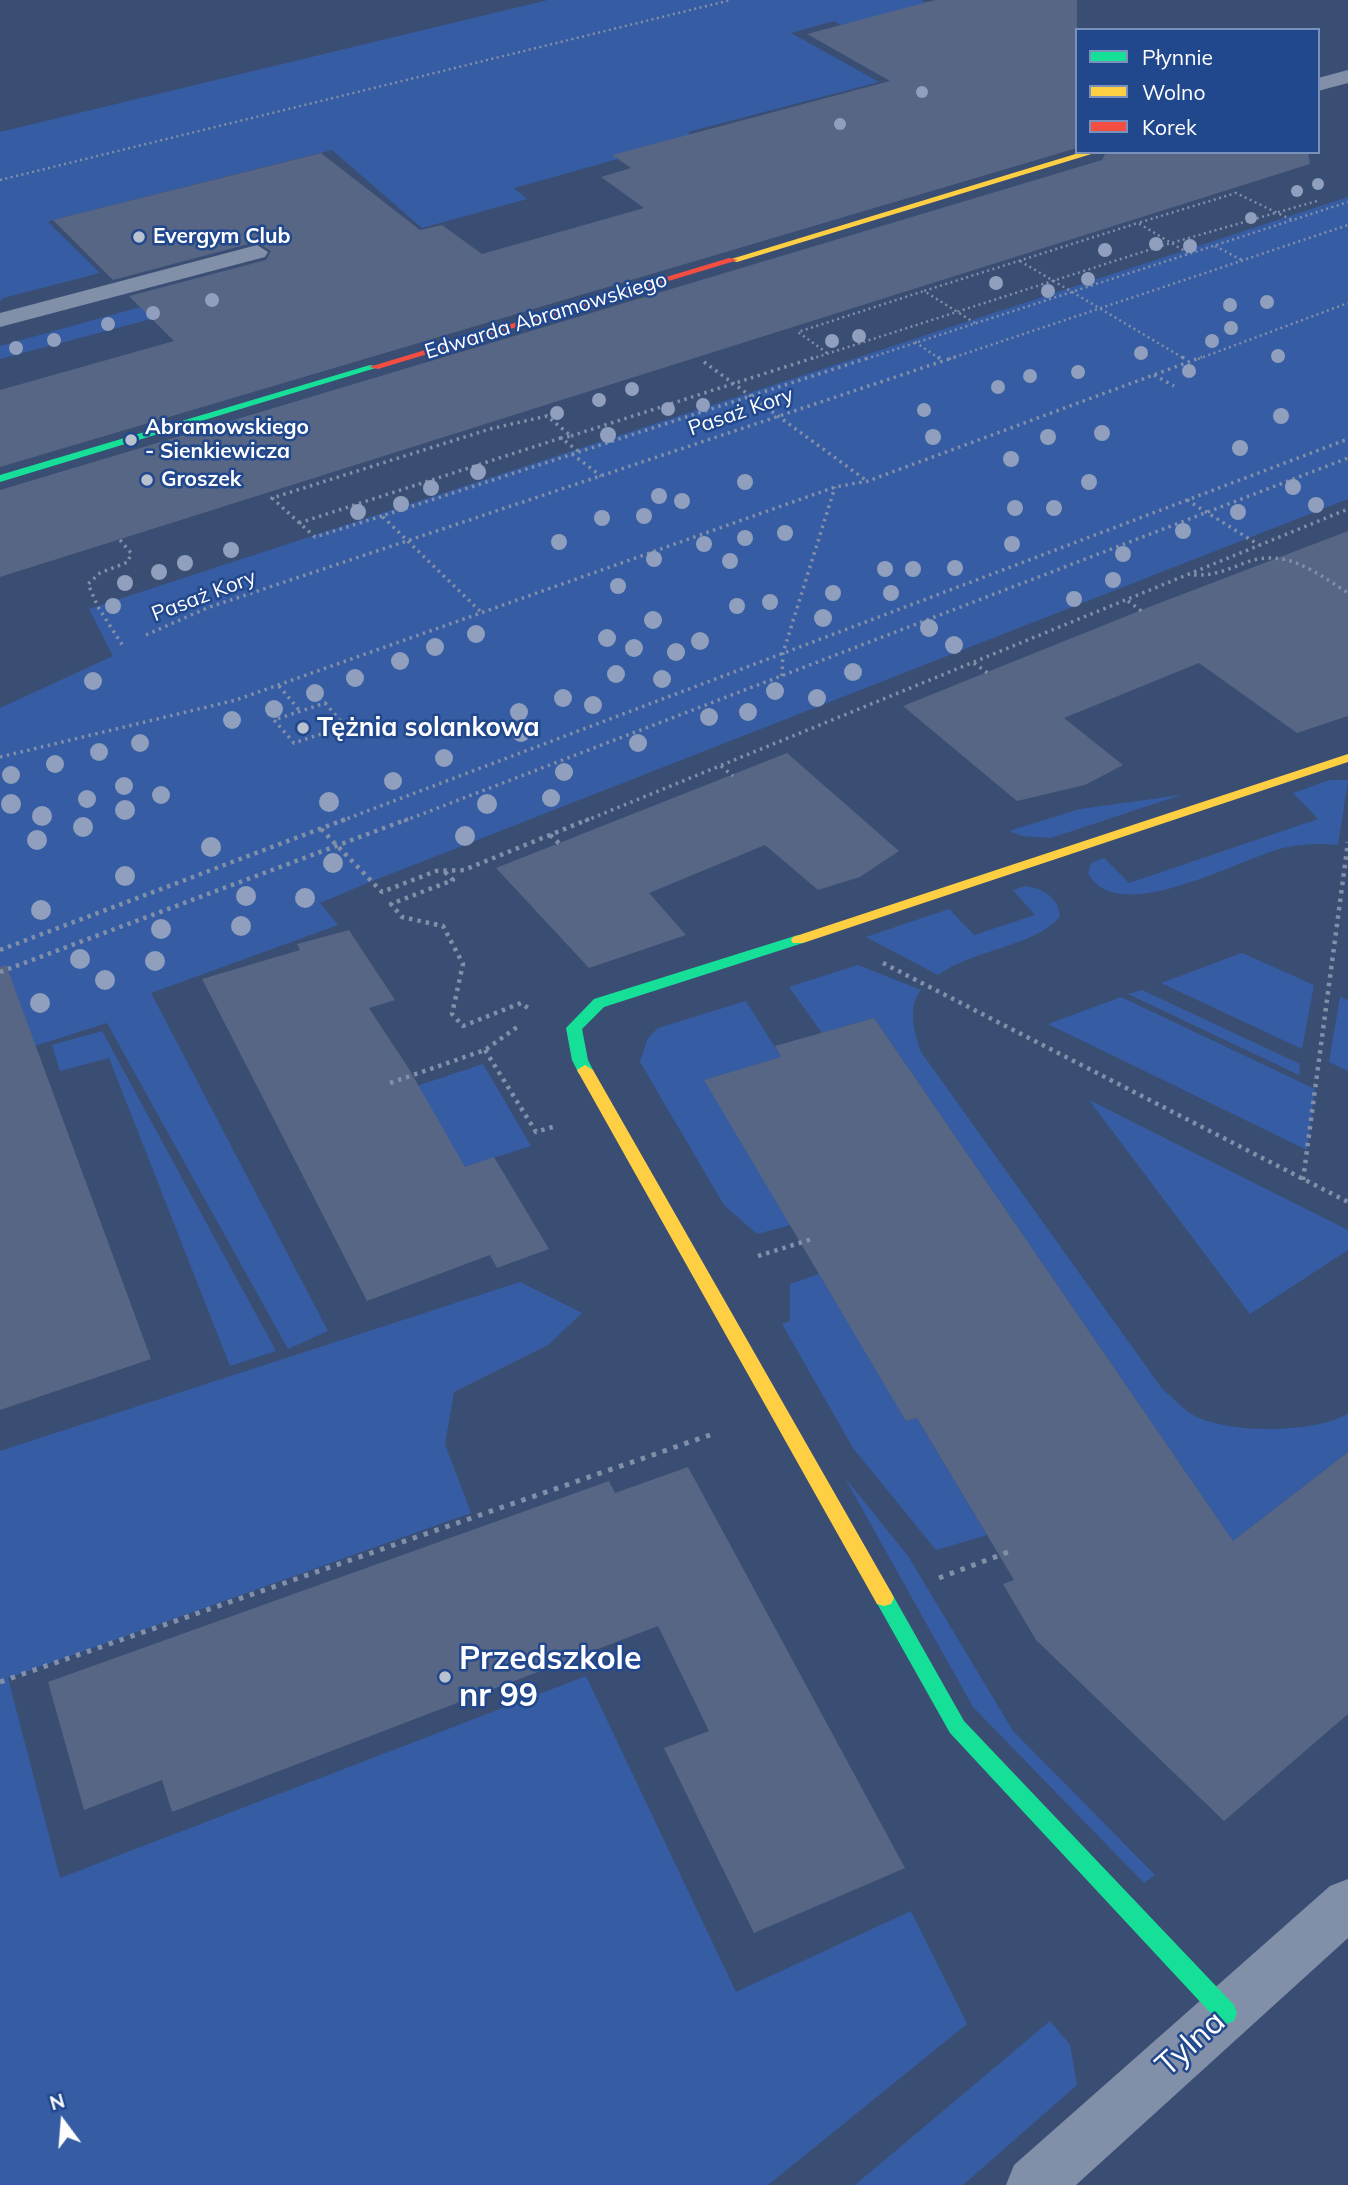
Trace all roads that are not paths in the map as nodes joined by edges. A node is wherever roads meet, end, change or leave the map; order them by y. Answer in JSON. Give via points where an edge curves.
{"nodes":[{"id":1,"x":1348,"y":76,"type":"edge"},
{"id":2,"x":1320,"y":84,"type":"edge"},
{"id":3,"x":1086,"y":154,"type":"edge"},
{"id":4,"x":257,"y":252,"type":"dead end"},
{"id":5,"x":0,"y":320,"type":"edge"},
{"id":6,"x":0,"y":479,"type":"edge"},
{"id":7,"x":1348,"y":758,"type":"edge"},
{"id":8,"x":1348,"y":1904,"type":"edge"},
{"id":9,"x":1226,"y":2013,"type":"junction"},
{"id":10,"x":1034,"y":2185,"type":"edge"}],
"edges":[{"from":1,"to":2,"type":"street"},
{"from":3,"to":6,"type":"street","name":"Edwarda Abramowskiego"},
{"from":4,"to":5,"type":"lane"},
{"from":7,"to":9,"type":"street","via":[[599,1003],[574,1028],[580,1060],[957,1727]]},
{"from":8,"to":9,"type":"street","name":"Tylna"},
{"from":9,"to":10,"type":"street","name":"Tylna"}]}
